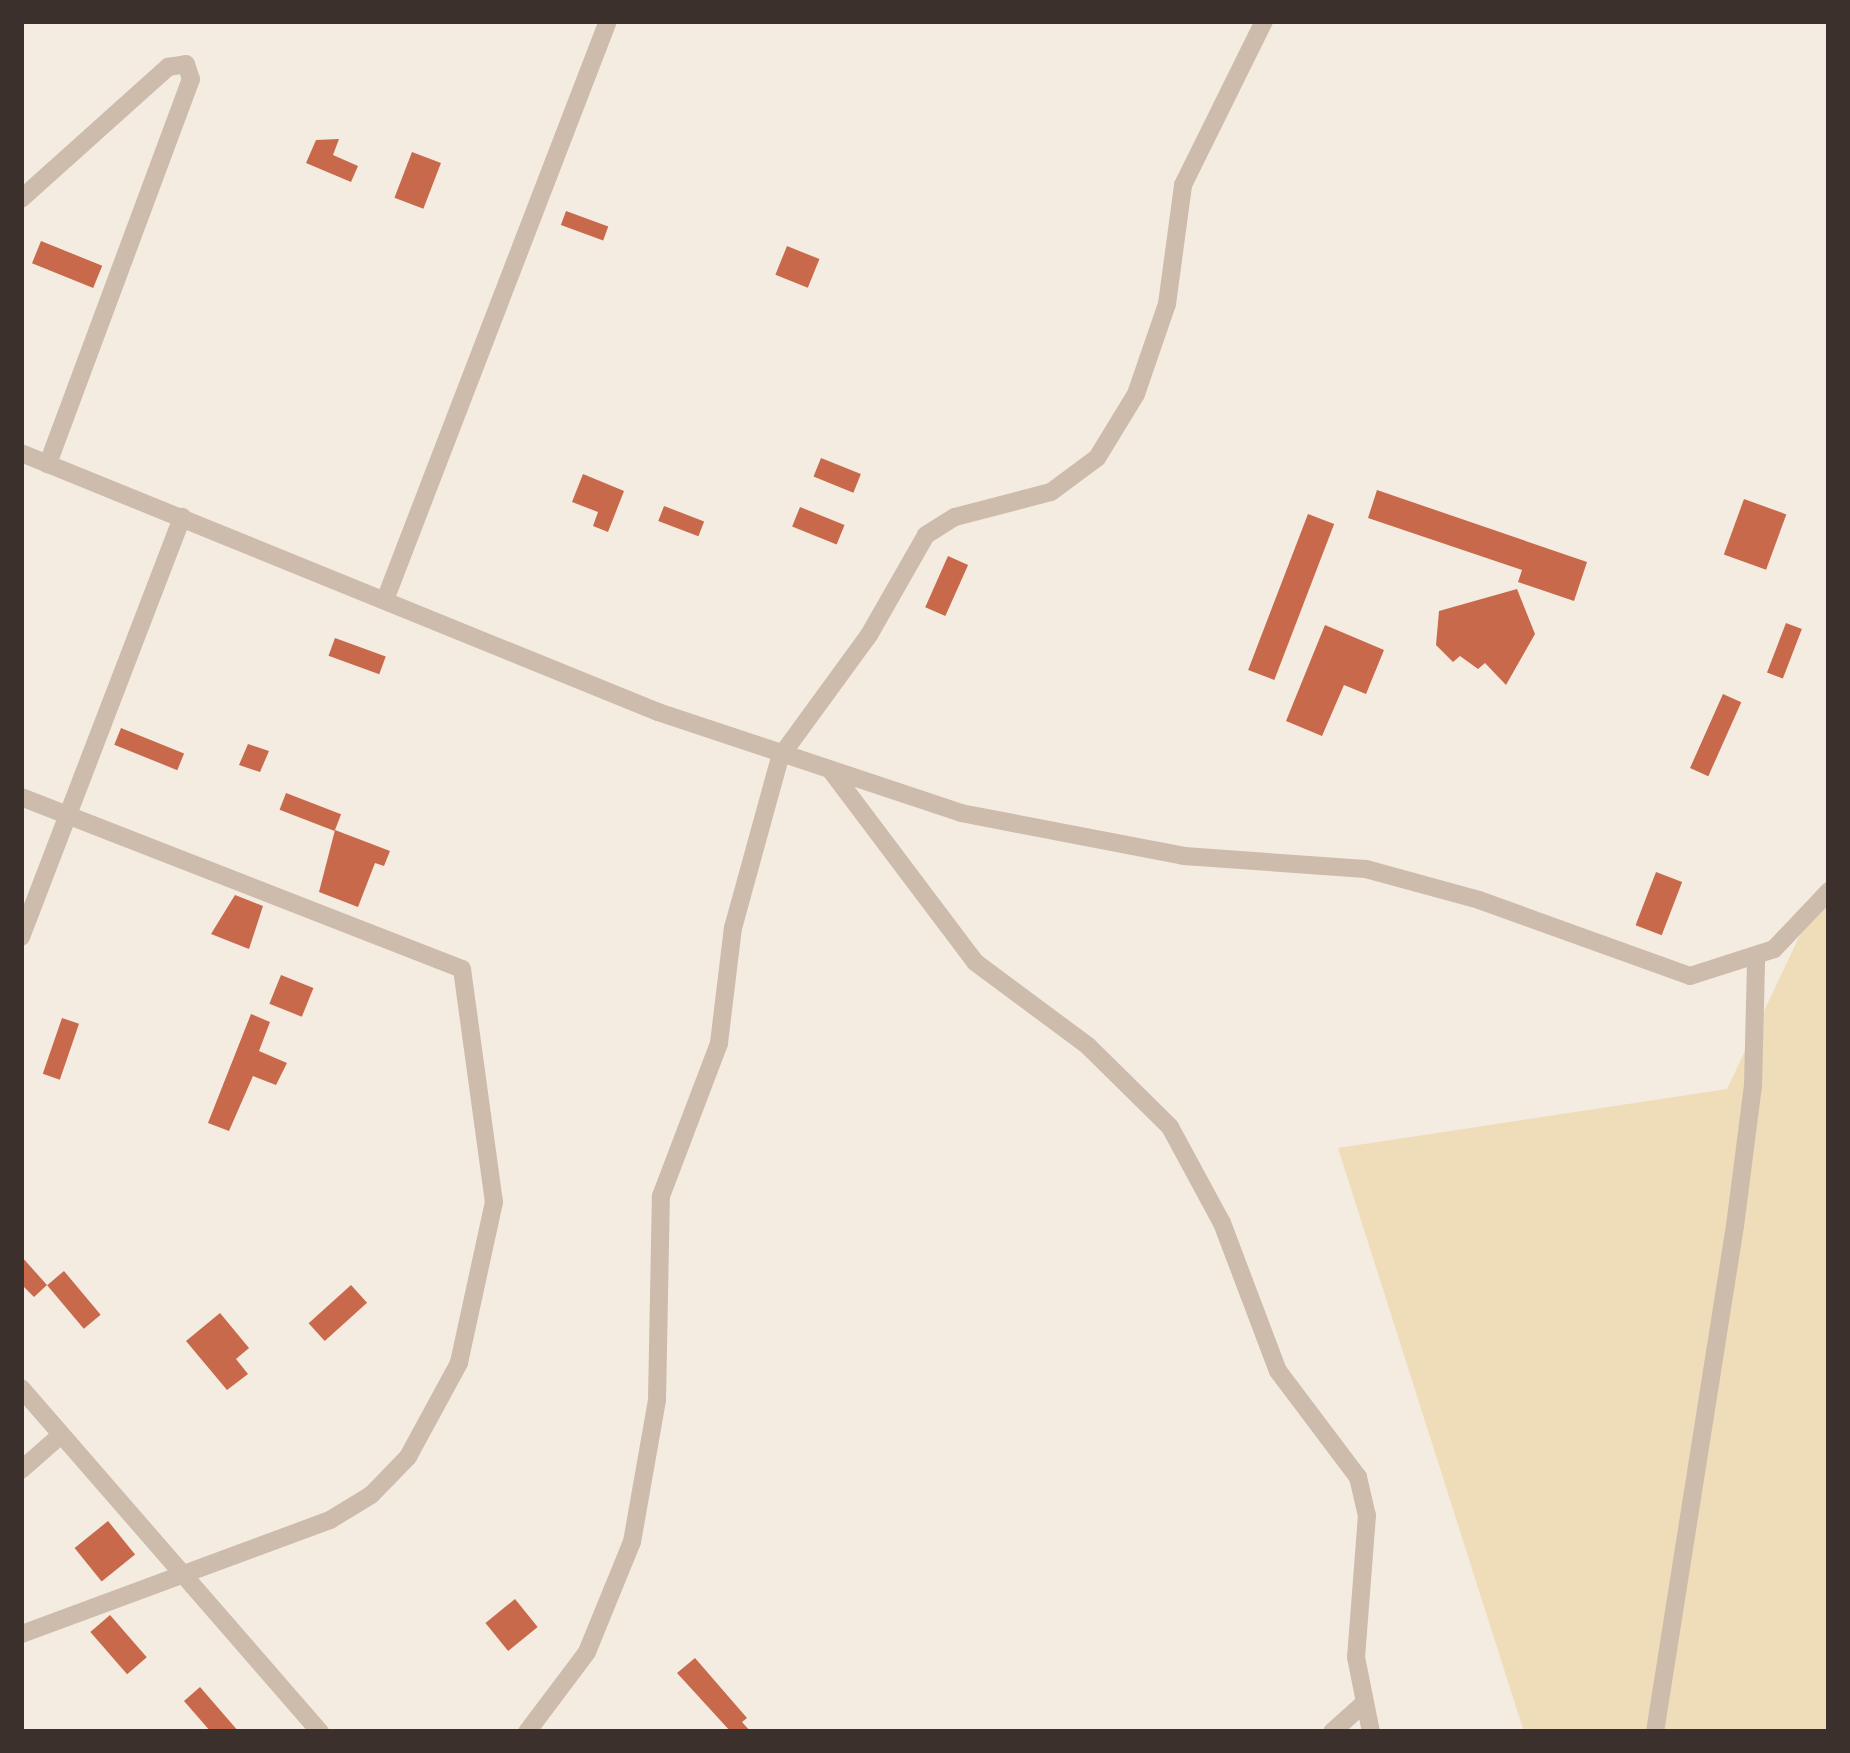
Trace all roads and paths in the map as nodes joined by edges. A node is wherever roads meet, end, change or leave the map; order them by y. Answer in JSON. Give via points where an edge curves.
{"nodes":[{"id":1,"x":608,"y":21,"type":"edge"},
{"id":2,"x":1264,"y":21,"type":"edge"},
{"id":3,"x":21,"y":200,"type":"edge"},
{"id":4,"x":21,"y":453,"type":"edge"},
{"id":5,"x":48,"y":464,"type":"junction"},
{"id":6,"x":182,"y":517,"type":"junction"},
{"id":7,"x":385,"y":600,"type":"junction"},
{"id":8,"x":780,"y":757,"type":"junction"},
{"id":9,"x":832,"y":772,"type":"junction"},
{"id":10,"x":21,"y":797,"type":"edge"},
{"id":11,"x":70,"y":816,"type":"junction"},
{"id":12,"x":1829,"y":891,"type":"edge"},
{"id":13,"x":21,"y":937,"type":"edge"},
{"id":14,"x":1756,"y":960,"type":"junction"},
{"id":15,"x":21,"y":1388,"type":"edge"},
{"id":16,"x":61,"y":1435,"type":"junction"},
{"id":17,"x":21,"y":1470,"type":"edge"},
{"id":18,"x":186,"y":1575,"type":"junction"},
{"id":19,"x":21,"y":1634,"type":"edge"},
{"id":20,"x":1362,"y":1706,"type":"junction"},
{"id":21,"x":320,"y":1732,"type":"edge"},
{"id":22,"x":527,"y":1732,"type":"edge"},
{"id":23,"x":1332,"y":1732,"type":"edge"},
{"id":24,"x":1372,"y":1732,"type":"edge"},
{"id":25,"x":1655,"y":1732,"type":"edge"}],
"edges":[{"from":1,"to":7,"type":"street"},
{"from":2,"to":8,"type":"street","via":[[1183,185],[1166,304],[1136,394],[1097,458],[1051,492],[955,518],[926,535],[869,635]]},
{"from":3,"to":5,"type":"street","via":[[169,67],[186,64],[190,79]]},
{"from":4,"to":5,"type":"street"},
{"from":5,"to":6,"type":"street"},
{"from":6,"to":7,"type":"street"},
{"from":6,"to":11,"type":"street"},
{"from":7,"to":8,"type":"street"},
{"from":8,"to":9,"type":"street"},
{"from":8,"to":22,"type":"street","via":[[733,928],[719,1043],[661,1196],[657,1400],[632,1542],[587,1652]]},
{"from":9,"to":14,"type":"street","via":[[1099,842],[1366,869],[1479,899],[1690,976]]},
{"from":9,"to":20,"type":"street","via":[[975,962],[1088,1046],[1170,1127],[1222,1222],[1278,1371],[1358,1478],[1367,1516],[1354,1616]]},
{"from":10,"to":11,"type":"street"},
{"from":11,"to":13,"type":"street"},
{"from":11,"to":18,"type":"street","via":[[462,969],[473,1020],[494,1202],[459,1363],[408,1457],[371,1495],[330,1520]]},
{"from":12,"to":14,"type":"street"},
{"from":14,"to":25,"type":"street","via":[[1753,1086],[1735,1226]]},
{"from":15,"to":16,"type":"street"},
{"from":16,"to":17,"type":"street"},
{"from":16,"to":18,"type":"street"},
{"from":18,"to":19,"type":"street"},
{"from":18,"to":21,"type":"street"},
{"from":20,"to":23,"type":"street"},
{"from":20,"to":24,"type":"street"}]}
